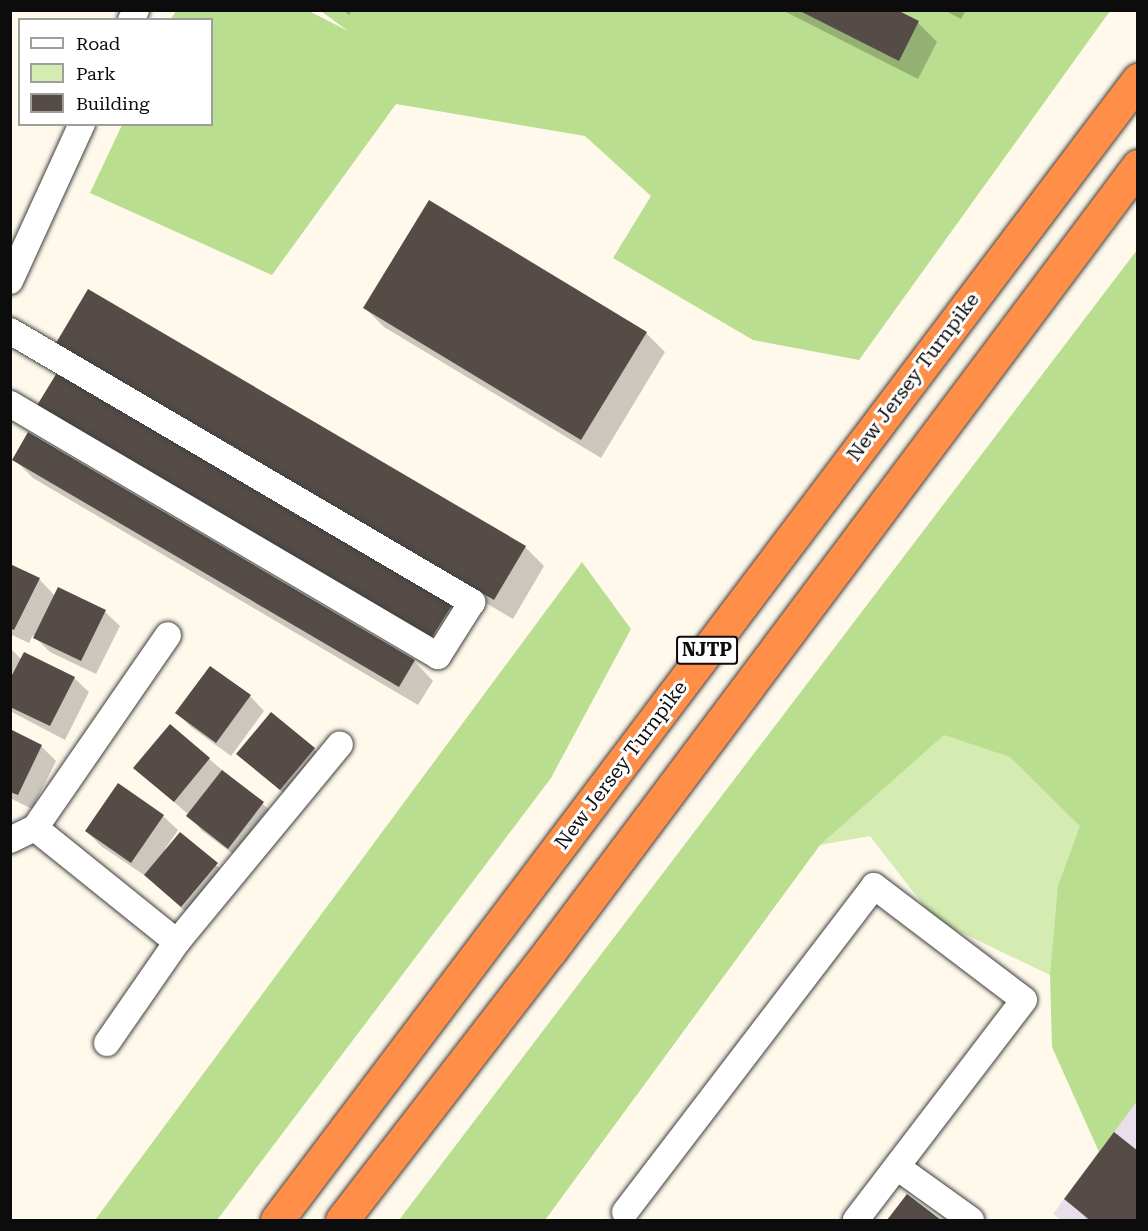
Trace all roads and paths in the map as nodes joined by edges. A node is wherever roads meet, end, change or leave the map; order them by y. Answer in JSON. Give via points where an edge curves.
{"nodes":[{"id":1,"x":1137,"y":80,"type":"edge"},
{"id":2,"x":81,"y":126,"type":"edge"},
{"id":3,"x":1137,"y":166,"type":"edge"},
{"id":4,"x":10,"y":281,"type":"edge"},
{"id":5,"x":10,"y":331,"type":"edge"},
{"id":6,"x":20,"y":410,"type":"edge"},
{"id":7,"x":168,"y":635,"type":"dead end"},
{"id":8,"x":340,"y":744,"type":"dead end"},
{"id":9,"x":35,"y":828,"type":"junction"},
{"id":10,"x":10,"y":840,"type":"edge"},
{"id":11,"x":177,"y":942,"type":"junction"},
{"id":12,"x":107,"y":1043,"type":"dead end"},
{"id":13,"x":897,"y":1167,"type":"junction"},
{"id":14,"x":625,"y":1212,"type":"dead end"},
{"id":15,"x":277,"y":1221,"type":"edge"},
{"id":16,"x":342,"y":1221,"type":"edge"},
{"id":17,"x":856,"y":1221,"type":"edge"},
{"id":18,"x":971,"y":1221,"type":"edge"}],
"edges":[{"from":1,"to":15,"type":"highway","name":"New Jersey Turnpike","number":"NJTP"},
{"from":2,"to":4,"type":"street"},
{"from":3,"to":16,"type":"highway","number":"NJTP","via":[[550,951]]},
{"from":5,"to":6,"type":"street","via":[[472,602],[438,656]]},
{"from":7,"to":9,"type":"street"},
{"from":8,"to":11,"type":"street"},
{"from":9,"to":10,"type":"street"},
{"from":9,"to":11,"type":"street"},
{"from":11,"to":12,"type":"street"},
{"from":13,"to":14,"type":"street","via":[[1024,1000],[874,886]]},
{"from":13,"to":17,"type":"street"},
{"from":13,"to":18,"type":"street"}]}
